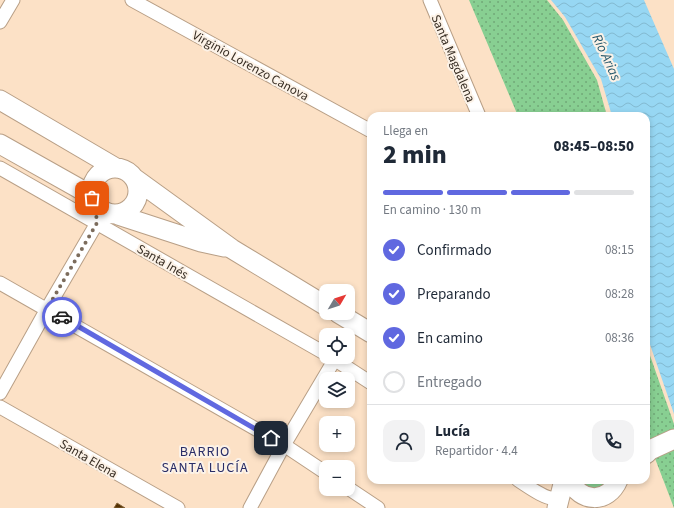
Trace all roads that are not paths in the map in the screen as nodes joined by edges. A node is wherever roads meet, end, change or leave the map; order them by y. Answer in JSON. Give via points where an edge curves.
{"nodes":[{"id":1,"x":13,"y":0,"type":"edge"},
{"id":2,"x":132,"y":0,"type":"edge"},
{"id":3,"x":430,"y":0,"type":"edge"},
{"id":4,"x":0,"y":22,"type":"edge"},
{"id":5,"x":0,"y":100,"type":"edge"},
{"id":6,"x":477,"y":112,"type":"edge"},
{"id":7,"x":367,"y":129,"type":"edge"},
{"id":8,"x":0,"y":144,"type":"edge"},
{"id":9,"x":0,"y":168,"type":"edge"},
{"id":10,"x":116,"y":168,"type":"junction"},
{"id":11,"x":134,"y":178,"type":"junction"},
{"id":12,"x":102,"y":211,"type":"junction"},
{"id":13,"x":232,"y":249,"type":"junction"},
{"id":14,"x":0,"y":283,"type":"edge"},
{"id":15,"x":319,"y":302,"type":"edge"},
{"id":16,"x":47,"y":309,"type":"junction"},
{"id":17,"x":350,"y":320,"type":"edge"},
{"id":18,"x":367,"y":331,"type":"edge"},
{"id":19,"x":319,"y":349,"type":"edge"},
{"id":20,"x":327,"y":364,"type":"edge"},
{"id":21,"x":342,"y":364,"type":"edge"},
{"id":22,"x":367,"y":380,"type":"edge"},
{"id":23,"x":0,"y":393,"type":"edge"},
{"id":24,"x":0,"y":407,"type":"edge"},
{"id":25,"x":284,"y":445,"type":"junction"},
{"id":26,"x":319,"y":468,"type":"edge"},
{"id":27,"x":524,"y":484,"type":"edge"},
{"id":28,"x":565,"y":487,"type":"edge"},
{"id":29,"x":614,"y":488,"type":"edge"},
{"id":30,"x":531,"y":489,"type":"junction"},
{"id":31,"x":355,"y":493,"type":"edge"},
{"id":32,"x":178,"y":508,"type":"edge"},
{"id":33,"x":250,"y":508,"type":"edge"},
{"id":34,"x":378,"y":508,"type":"edge"},
{"id":35,"x":547,"y":508,"type":"edge"}],
"edges":[{"from":1,"to":4,"type":"street"},
{"from":2,"to":7,"type":"street","name":"Virginio Lorenzo Canova"},
{"from":3,"to":6,"type":"street","name":"Santa Magdalena"},
{"from":5,"to":10,"type":"main road"},
{"from":8,"to":12,"type":"main road","via":[[80,189]]},
{"from":9,"to":12,"type":"street","name":"Santa Inés"},
{"from":10,"to":11,"type":"main road","via":[[123,169]]},
{"from":10,"to":12,"type":"main road","via":[[102,171],[92,183],[91,190]]},
{"from":11,"to":12,"type":"main road","via":[[138,185],[138,193],[129,210]]},
{"from":11,"to":13,"type":"main road"},
{"from":12,"to":13,"type":"main road"},
{"from":12,"to":16,"type":"street"},
{"from":12,"to":19,"type":"street","name":"Santa Inés"},
{"from":13,"to":15,"type":"main road"},
{"from":14,"to":16,"type":"street"},
{"from":16,"to":23,"type":"street"},
{"from":16,"to":25,"type":"street"},
{"from":17,"to":18,"type":"main road"},
{"from":20,"to":25,"type":"street"},
{"from":21,"to":22,"type":"street","name":"Santa Inés"},
{"from":24,"to":32,"type":"street","name":"Santa Elena"},
{"from":25,"to":26,"type":"street"},
{"from":25,"to":33,"type":"street"},
{"from":27,"to":30,"type":"street"},
{"from":28,"to":29,"type":"main road","via":[[591,498],[602,497]]},
{"from":28,"to":30,"type":"street","via":[[555,498],[549,498]]},
{"from":30,"to":35,"type":"street"},
{"from":31,"to":34,"type":"street"}]}
